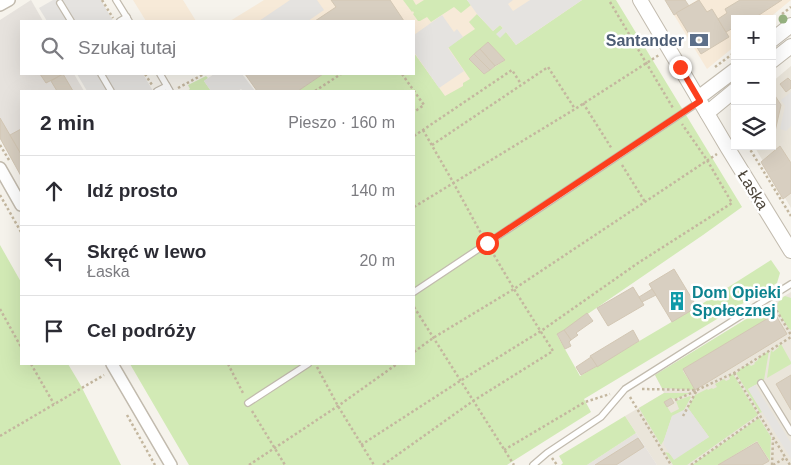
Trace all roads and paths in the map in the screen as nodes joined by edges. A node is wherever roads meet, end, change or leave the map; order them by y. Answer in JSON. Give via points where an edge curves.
{"nodes":[{"id":1,"x":102,"y":0,"type":"edge"},
{"id":2,"x":116,"y":0,"type":"edge"},
{"id":3,"x":640,"y":0,"type":"edge"},
{"id":4,"x":610,"y":2,"type":"dead end"},
{"id":5,"x":60,"y":3,"type":"dead end"},
{"id":6,"x":128,"y":19,"type":"edge"},
{"id":7,"x":70,"y":20,"type":"edge"},
{"id":8,"x":113,"y":20,"type":"edge"},
{"id":9,"x":791,"y":25,"type":"edge"},
{"id":10,"x":776,"y":37,"type":"edge"},
{"id":11,"x":791,"y":46,"type":"edge"},
{"id":12,"x":669,"y":49,"type":"junction"},
{"id":13,"x":731,"y":55,"type":"edge"},
{"id":14,"x":773,"y":60,"type":"edge"},
{"id":15,"x":647,"y":64,"type":"junction"},
{"id":16,"x":713,"y":69,"type":"dead end"},
{"id":17,"x":731,"y":74,"type":"edge"},
{"id":18,"x":102,"y":75,"type":"edge"},
{"id":19,"x":146,"y":75,"type":"edge"},
{"id":20,"x":161,"y":75,"type":"edge"},
{"id":21,"x":202,"y":75,"type":"edge"},
{"id":22,"x":339,"y":75,"type":"edge"},
{"id":23,"x":403,"y":75,"type":"edge"},
{"id":24,"x":521,"y":84,"type":"junction"},
{"id":25,"x":110,"y":90,"type":"edge"},
{"id":26,"x":155,"y":90,"type":"edge"},
{"id":27,"x":170,"y":90,"type":"edge"},
{"id":28,"x":317,"y":90,"type":"edge"},
{"id":29,"x":413,"y":90,"type":"edge"},
{"id":30,"x":415,"y":92,"type":"edge"},
{"id":31,"x":731,"y":92,"type":"edge"},
{"id":32,"x":701,"y":104,"type":"junction"},
{"id":33,"x":575,"y":108,"type":"junction"},
{"id":34,"x":415,"y":111,"type":"edge"},
{"id":35,"x":677,"y":116,"type":"junction"},
{"id":36,"x":415,"y":135,"type":"edge"},
{"id":37,"x":432,"y":145,"type":"dead end"},
{"id":38,"x":727,"y":147,"type":"junction"},
{"id":39,"x":750,"y":150,"type":"edge"},
{"id":40,"x":707,"y":160,"type":"junction"},
{"id":41,"x":0,"y":168,"type":"edge"},
{"id":42,"x":0,"y":195,"type":"edge"},
{"id":43,"x":20,"y":203,"type":"edge"},
{"id":44,"x":415,"y":206,"type":"edge"},
{"id":45,"x":791,"y":216,"type":"edge"},
{"id":46,"x":20,"y":230,"type":"edge"},
{"id":47,"x":791,"y":251,"type":"edge"},
{"id":48,"x":791,"y":284,"type":"edge"},
{"id":49,"x":415,"y":291,"type":"edge"},
{"id":50,"x":769,"y":298,"type":"junction"},
{"id":51,"x":0,"y":309,"type":"edge"},
{"id":52,"x":415,"y":309,"type":"edge"},
{"id":53,"x":791,"y":336,"type":"edge"},
{"id":54,"x":433,"y":338,"type":"junction"},
{"id":55,"x":20,"y":345,"type":"edge"},
{"id":56,"x":415,"y":351,"type":"edge"},
{"id":57,"x":553,"y":351,"type":"dead end"},
{"id":58,"x":32,"y":365,"type":"edge"},
{"id":59,"x":113,"y":365,"type":"edge"},
{"id":60,"x":229,"y":365,"type":"edge"},
{"id":61,"x":306,"y":365,"type":"edge"},
{"id":62,"x":316,"y":365,"type":"edge"},
{"id":63,"x":396,"y":365,"type":"edge"},
{"id":64,"x":101,"y":370,"type":"dead end"},
{"id":65,"x":734,"y":372,"type":"junction"},
{"id":66,"x":104,"y":375,"type":"junction"},
{"id":67,"x":460,"y":381,"type":"junction"},
{"id":68,"x":108,"y":382,"type":"dead end"},
{"id":69,"x":761,"y":383,"type":"dead end"},
{"id":70,"x":625,"y":389,"type":"junction"},
{"id":71,"x":697,"y":390,"type":"junction"},
{"id":72,"x":675,"y":400,"type":"dead end"},
{"id":73,"x":473,"y":401,"type":"junction"},
{"id":74,"x":248,"y":403,"type":"junction"},
{"id":75,"x":54,"y":404,"type":"junction"},
{"id":76,"x":338,"y":406,"type":"junction"},
{"id":77,"x":124,"y":410,"type":"dead end"},
{"id":78,"x":683,"y":416,"type":"dead end"},
{"id":79,"x":760,"y":416,"type":"junction"},
{"id":80,"x":791,"y":432,"type":"edge"},
{"id":81,"x":0,"y":436,"type":"edge"},
{"id":82,"x":773,"y":437,"type":"junction"},
{"id":83,"x":362,"y":445,"type":"junction"},
{"id":84,"x":274,"y":449,"type":"junction"},
{"id":85,"x":504,"y":450,"type":"junction"},
{"id":86,"x":785,"y":458,"type":"junction"},
{"id":87,"x":155,"y":465,"type":"edge"},
{"id":88,"x":171,"y":465,"type":"edge"},
{"id":89,"x":249,"y":465,"type":"edge"},
{"id":90,"x":285,"y":465,"type":"edge"},
{"id":91,"x":374,"y":465,"type":"edge"},
{"id":92,"x":383,"y":465,"type":"edge"},
{"id":93,"x":514,"y":465,"type":"edge"},
{"id":94,"x":533,"y":465,"type":"edge"},
{"id":95,"x":671,"y":465,"type":"edge"},
{"id":96,"x":691,"y":465,"type":"edge"},
{"id":97,"x":773,"y":465,"type":"edge"},
{"id":98,"x":790,"y":465,"type":"edge"}],
"edges":[{"from":1,"to":8,"type":"path"},
{"from":2,"to":6,"type":"lane"},
{"from":3,"to":12,"type":"street","name":"Łaska"},
{"from":4,"to":15,"type":"path"},
{"from":5,"to":7,"type":"lane"},
{"from":9,"to":10,"type":"street"},
{"from":11,"to":14,"type":"street"},
{"from":12,"to":15,"type":"path"},
{"from":12,"to":32,"type":"street","name":"Łaska"},
{"from":13,"to":16,"type":"path"},
{"from":15,"to":33,"type":"path"},
{"from":15,"to":35,"type":"path"},
{"from":17,"to":32,"type":"street"},
{"from":18,"to":25,"type":"lane"},
{"from":19,"to":26,"type":"path"},
{"from":20,"to":27,"type":"lane"},
{"from":21,"to":27,"type":"path"},
{"from":22,"to":28,"type":"path"},
{"from":23,"to":29,"type":"path"},
{"from":24,"to":33,"type":"path","via":[[548,67]]},
{"from":24,"to":36,"type":"path","via":[[512,70]]},
{"from":24,"to":37,"type":"path"},
{"from":30,"to":34,"type":"path","via":[[424,105]]},
{"from":31,"to":32,"type":"street"},
{"from":32,"to":35,"type":"lane"},
{"from":32,"to":38,"type":"street","name":"Łaska"},
{"from":33,"to":44,"type":"path"},
{"from":35,"to":40,"type":"path"},
{"from":35,"to":49,"type":"lane"},
{"from":38,"to":40,"type":"path"},
{"from":38,"to":47,"type":"street","name":"Łaska"},
{"from":39,"to":45,"type":"path"},
{"from":40,"to":54,"type":"path","via":[[514,289]]},
{"from":40,"to":67,"type":"path","via":[[732,203],[541,331]]},
{"from":41,"to":43,"type":"street"},
{"from":42,"to":46,"type":"path"},
{"from":48,"to":50,"type":"lane"},
{"from":50,"to":53,"type":"path"},
{"from":50,"to":70,"type":"lane"},
{"from":51,"to":55,"type":"path"},
{"from":52,"to":54,"type":"path"},
{"from":53,"to":65,"type":"path"},
{"from":54,"to":56,"type":"path"},
{"from":54,"to":67,"type":"path"},
{"from":57,"to":73,"type":"path"},
{"from":58,"to":75,"type":"path"},
{"from":59,"to":88,"type":"street"},
{"from":60,"to":74,"type":"path"},
{"from":61,"to":74,"type":"lane"},
{"from":62,"to":76,"type":"path"},
{"from":63,"to":76,"type":"path"},
{"from":64,"to":66,"type":"path"},
{"from":65,"to":71,"type":"path"},
{"from":65,"to":79,"type":"path"},
{"from":66,"to":68,"type":"path"},
{"from":66,"to":75,"type":"path"},
{"from":67,"to":73,"type":"path"},
{"from":67,"to":83,"type":"path"},
{"from":69,"to":80,"type":"lane"},
{"from":70,"to":71,"type":"path"},
{"from":70,"to":85,"type":"path","via":[[585,402]]},
{"from":70,"to":94,"type":"lane","via":[[600,417]]},
{"from":70,"to":95,"type":"path"},
{"from":71,"to":72,"type":"path"},
{"from":71,"to":78,"type":"path"},
{"from":73,"to":85,"type":"path"},
{"from":73,"to":92,"type":"path"},
{"from":74,"to":84,"type":"path"},
{"from":75,"to":81,"type":"path"},
{"from":76,"to":83,"type":"path"},
{"from":76,"to":84,"type":"path"},
{"from":77,"to":87,"type":"path"},
{"from":79,"to":82,"type":"path"},
{"from":79,"to":96,"type":"path"},
{"from":82,"to":86,"type":"path"},
{"from":82,"to":97,"type":"path"},
{"from":83,"to":91,"type":"path"},
{"from":84,"to":89,"type":"path"},
{"from":84,"to":90,"type":"path"},
{"from":85,"to":93,"type":"path"},
{"from":86,"to":97,"type":"path"},
{"from":86,"to":98,"type":"path"}]}
